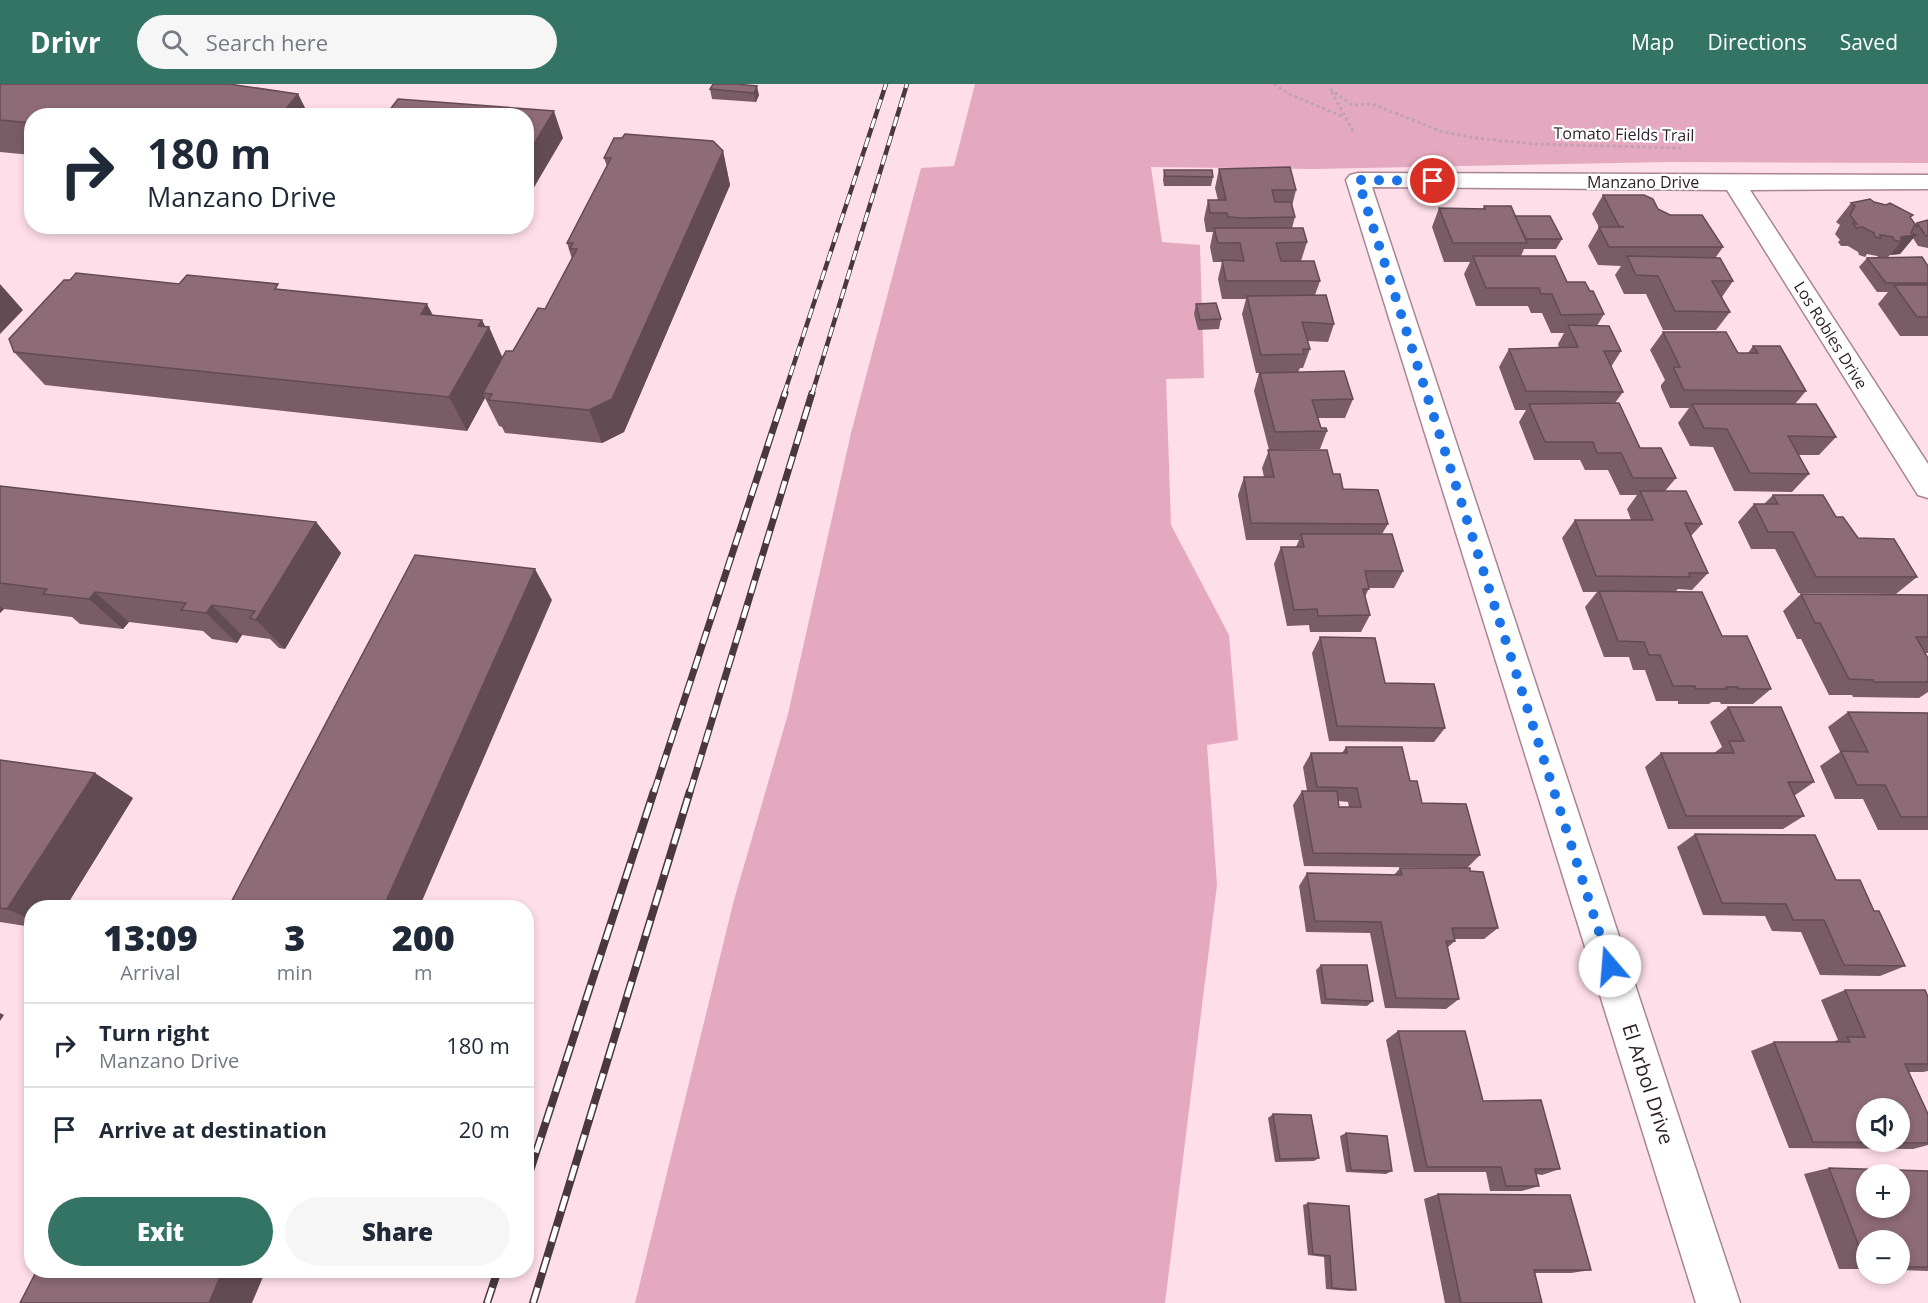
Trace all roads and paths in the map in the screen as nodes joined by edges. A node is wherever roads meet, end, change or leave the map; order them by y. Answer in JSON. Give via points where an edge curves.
{"nodes":[{"id":1,"x":1274,"y":84,"type":"edge"},
{"id":2,"x":1329,"y":84,"type":"edge"},
{"id":3,"x":1330,"y":89,"type":"junction"},
{"id":4,"x":1345,"y":117,"type":"junction"},
{"id":5,"x":1353,"y":131,"type":"dead end"},
{"id":6,"x":1684,"y":148,"type":"dead end"},
{"id":7,"x":1358,"y":180,"type":"joint"},
{"id":8,"x":1928,"y":182,"type":"edge"},
{"id":9,"x":1734,"y":183,"type":"junction"},
{"id":10,"x":1928,"y":487,"type":"edge"},
{"id":11,"x":1718,"y":1303,"type":"edge"}],
"edges":[{"from":1,"to":4,"type":"path","via":[[1290,95]]},
{"from":2,"to":3,"type":"path"},
{"from":3,"to":4,"type":"path"},
{"from":3,"to":6,"type":"path","name":"Tomato Fields Trail","via":[[1352,105],[1372,104],[1443,132],[1475,138],[1534,144]]},
{"from":4,"to":5,"type":"path"},
{"from":7,"to":9,"type":"street","name":"Manzano Drive"},
{"from":7,"to":11,"type":"street","name":"El Arbol Drive"},
{"from":8,"to":9,"type":"street","name":"Manzano Drive"},
{"from":9,"to":10,"type":"street","name":"Los Robles Drive"}]}
